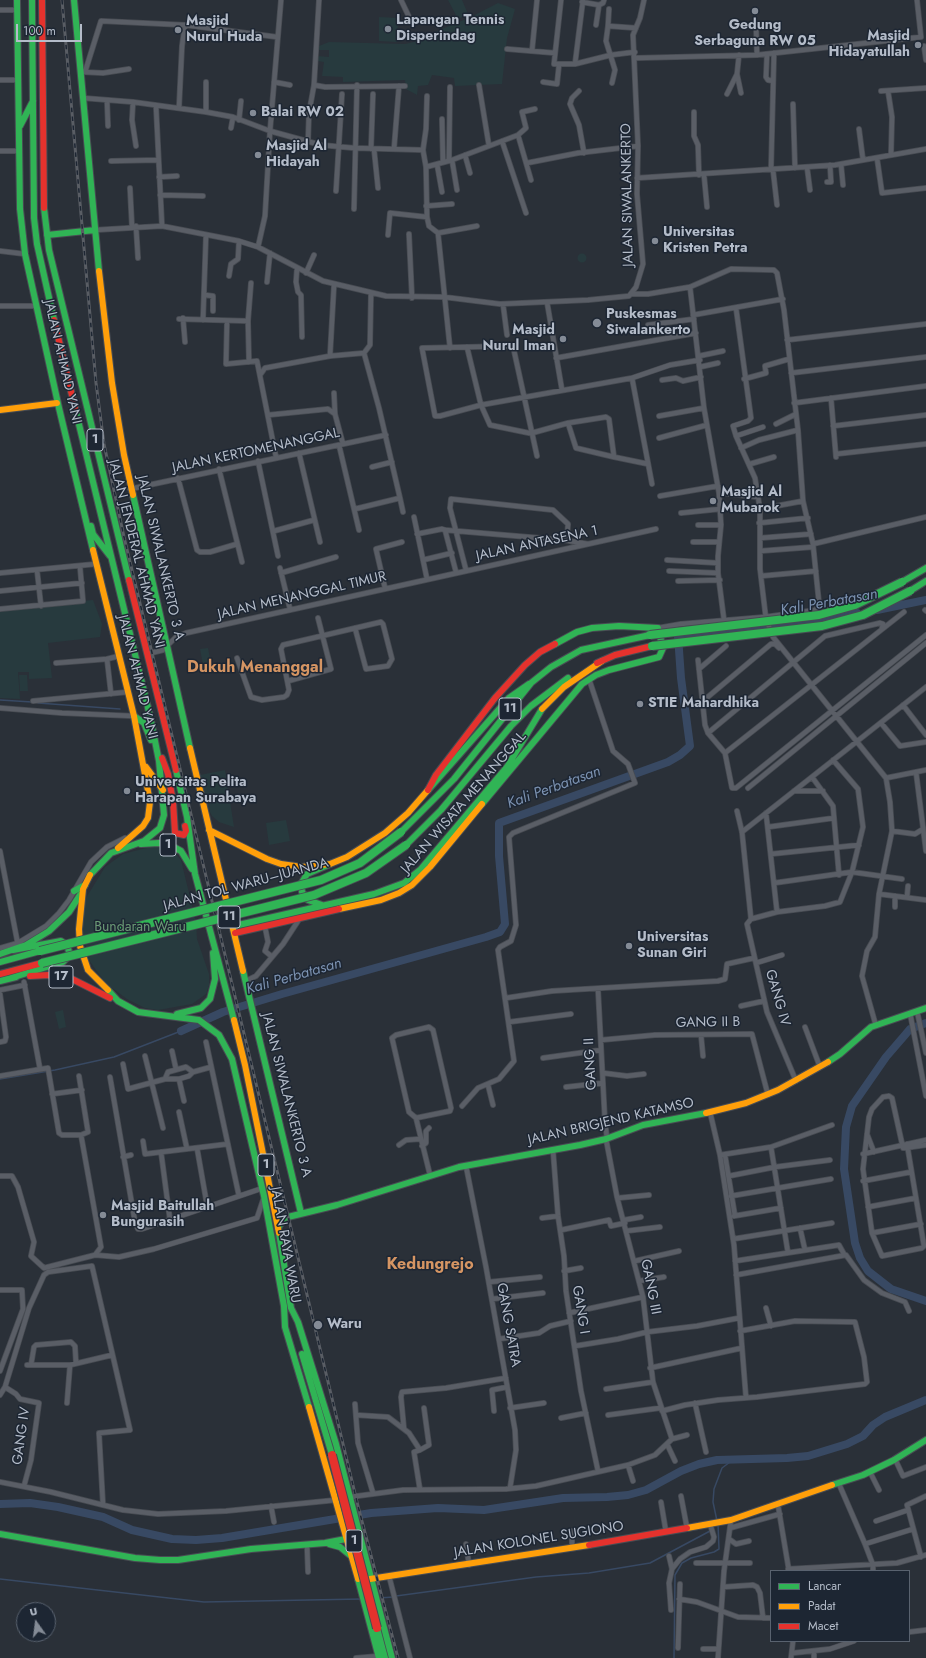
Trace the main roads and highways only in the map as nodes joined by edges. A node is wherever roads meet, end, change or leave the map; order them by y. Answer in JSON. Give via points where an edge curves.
{"nodes":[{"id":1,"x":17,"y":0,"type":"edge"},
{"id":2,"x":32,"y":0,"type":"edge"},
{"id":3,"x":42,"y":0,"type":"edge"},
{"id":4,"x":74,"y":0,"type":"edge"},
{"id":5,"x":33,"y":100,"type":"junction"},
{"id":6,"x":19,"y":127,"type":"junction"},
{"id":7,"x":95,"y":230,"type":"junction"},
{"id":8,"x":47,"y":234,"type":"junction"},
{"id":9,"x":58,"y":403,"type":"junction"},
{"id":10,"x":0,"y":410,"type":"edge"},
{"id":11,"x":77,"y":485,"type":"junction"},
{"id":12,"x":112,"y":558,"type":"junction"},
{"id":13,"x":926,"y":568,"type":"edge"},
{"id":14,"x":926,"y":581,"type":"edge"},
{"id":15,"x":602,"y":661,"type":"junction"},
{"id":16,"x":531,"y":683,"type":"junction"},
{"id":17,"x":134,"y":716,"type":"junction"},
{"id":18,"x":157,"y":749,"type":"junction"},
{"id":19,"x":160,"y":761,"type":"junction"},
{"id":20,"x":144,"y":764,"type":"junction"},
{"id":21,"x":428,"y":790,"type":"junction"},
{"id":22,"x":163,"y":791,"type":"junction"},
{"id":23,"x":181,"y":795,"type":"junction"},
{"id":24,"x":209,"y":830,"type":"junction"},
{"id":25,"x":127,"y":846,"type":"junction"},
{"id":26,"x":116,"y":850,"type":"junction"},
{"id":27,"x":330,"y":864,"type":"junction"},
{"id":28,"x":194,"y":874,"type":"junction"},
{"id":29,"x":84,"y":887,"type":"junction"},
{"id":30,"x":74,"y":891,"type":"road end"},
{"id":31,"x":329,"y":905,"type":"junction"},
{"id":32,"x":235,"y":930,"type":"junction"},
{"id":33,"x":212,"y":941,"type":"junction"},
{"id":34,"x":16,"y":946,"type":"junction"},
{"id":35,"x":0,"y":954,"type":"edge"},
{"id":36,"x":0,"y":962,"type":"edge"},
{"id":37,"x":0,"y":974,"type":"edge"},
{"id":38,"x":11,"y":978,"type":"junction"},
{"id":39,"x":0,"y":981,"type":"edge"},
{"id":40,"x":118,"y":1001,"type":"junction"},
{"id":41,"x":926,"y":1008,"type":"edge"},
{"id":42,"x":160,"y":1015,"type":"junction"},
{"id":43,"x":275,"y":1210,"type":"junction"},
{"id":44,"x":301,"y":1213,"type":"junction"},
{"id":45,"x":284,"y":1218,"type":"junction"},
{"id":46,"x":278,"y":1228,"type":"junction"},
{"id":47,"x":287,"y":1307,"type":"junction"},
{"id":48,"x":926,"y":1440,"type":"edge"},
{"id":49,"x":357,"y":1525,"type":"junction"},
{"id":50,"x":344,"y":1530,"type":"junction"},
{"id":51,"x":0,"y":1534,"type":"edge"},
{"id":52,"x":360,"y":1536,"type":"junction"},
{"id":53,"x":325,"y":1544,"type":"junction"},
{"id":54,"x":352,"y":1557,"type":"junction"},
{"id":55,"x":370,"y":1579,"type":"junction"},
{"id":56,"x":381,"y":1657,"type":"edge"},
{"id":57,"x":392,"y":1658,"type":"edge"}],
"edges":[{"from":1,"to":6,"type":"main road","name":"JALAN AHMAD YANI","number":"1"},
{"from":2,"to":5,"type":"main road","name":"JALAN JENDERAL AHMAD YANI","number":"1"},
{"from":3,"to":8,"type":"main road","name":"JALAN JENDERAL AHMAD YANI","number":"1","via":[[43,174]]},
{"from":4,"to":7,"type":"main road","name":"JALAN SIWALANKERTO 3 A","via":[[83,72]]},
{"from":5,"to":6,"type":"main road"},
{"from":5,"to":12,"type":"main road","name":"JALAN JENDERAL AHMAD YANI","number":"1","via":[[33,186],[37,244]]},
{"from":6,"to":9,"type":"main road","name":"JALAN AHMAD YANI","number":"1","via":[[20,209],[25,254]]},
{"from":7,"to":8,"type":"main road"},
{"from":7,"to":24,"type":"main road","name":"JALAN SIWALANKERTO 3 A","via":[[112,383],[130,489]]},
{"from":8,"to":23,"type":"main road","name":"JALAN JENDERAL AHMAD YANI","number":"1","via":[[66,325]]},
{"from":9,"to":10,"type":"main road"},
{"from":9,"to":11,"type":"main road","name":"JALAN AHMAD YANI","number":"1"},
{"from":11,"to":12,"type":"main road","via":[[82,489],[93,534]]},
{"from":11,"to":17,"type":"main road","name":"JALAN AHMAD YANI","number":"1"},
{"from":12,"to":18,"type":"main road","name":"JALAN JENDERAL AHMAD YANI","number":"1"},
{"from":13,"to":16,"type":"main road","name":"JALAN TOL WARU–JUANDA","number":"11","bridge":true,"via":[[855,605],[819,615],[650,635],[582,650],[551,667]]},
{"from":14,"to":15,"type":"main road","name":"JALAN TOL WARU–JUANDA","number":"11","bridge":true,"via":[[863,615],[822,626],[652,646],[615,655]]},
{"from":15,"to":31,"type":"main road","via":[[564,687],[545,706],[507,767],[415,875],[393,889]]},
{"from":15,"to":37,"type":"main road","name":"JALAN TOL WARU–JUANDA","number":"11","bridge":true,"via":[[564,680],[531,706],[511,726],[441,810],[406,844],[366,873],[314,895]]},
{"from":16,"to":21,"type":"main road","via":[[509,698]]},
{"from":16,"to":36,"type":"main road","name":"JALAN TOL WARU–JUANDA","number":"11","bridge":true,"via":[[418,818],[360,862],[335,876]]},
{"from":17,"to":19,"type":"main road","via":[[144,723]]},
{"from":17,"to":20,"type":"main road","name":"JALAN AHMAD YANI","number":"1"},
{"from":18,"to":19,"type":"main road","name":"JALAN JENDERAL AHMAD YANI","number":"1"},
{"from":18,"to":23,"type":"main road","via":[[168,774],[174,829],[181,836],[186,831]]},
{"from":19,"to":22,"type":"main road","name":"JALAN JENDERAL AHMAD YANI","number":"1"},
{"from":20,"to":22,"type":"main road"},
{"from":20,"to":26,"type":"main road","name":"JALAN AHMAD YANI","number":"1","via":[[150,809],[144,826]]},
{"from":21,"to":27,"type":"main road","via":[[408,813],[385,833],[352,854]]},
{"from":21,"to":32,"type":"main road","name":"JALAN WISATA MENANGGAL","via":[[436,775],[496,698],[540,652],[577,632],[592,628],[658,628],[663,648],[659,657],[609,670],[589,679],[576,690],[501,783],[412,885],[381,900],[265,927]]},
{"from":22,"to":25,"type":"main road","name":"JALAN JENDERAL AHMAD YANI","number":"1","via":[[164,815],[160,828],[150,838]]},
{"from":23,"to":28,"type":"main road","name":"JALAN JENDERAL AHMAD YANI","number":"1","via":[[187,817]]},
{"from":24,"to":27,"type":"main road","via":[[281,864],[302,867]]},
{"from":24,"to":32,"type":"main road","name":"JALAN SIWALANKERTO 3 A"},
{"from":25,"to":26,"type":"main road","name":"JALAN RAYA WARU","number":"1"},
{"from":25,"to":28,"type":"main road","number":"1","via":[[151,843],[170,845],[180,852]]},
{"from":26,"to":29,"type":"main road","name":"JALAN RAYA WARU","number":"1","via":[[100,863]]},
{"from":27,"to":31,"type":"main road","via":[[312,871],[301,884],[302,892],[308,900]]},
{"from":28,"to":33,"type":"main road","name":"JALAN RAYA WARU","number":"1"},
{"from":29,"to":30,"type":"main road"},
{"from":29,"to":34,"type":"main road","via":[[60,922],[38,939]]},
{"from":29,"to":40,"type":"main road","name":"JALAN RAYA WARU","number":"1","via":[[79,929],[82,955],[91,973]]},
{"from":31,"to":32,"type":"main road"},
{"from":32,"to":44,"type":"main road","name":"JALAN SIWALANKERTO 3 A","via":[[252,1013]]},
{"from":33,"to":42,"type":"main road","via":[[215,979],[210,1000],[194,1011]]},
{"from":33,"to":43,"type":"main road","name":"JALAN RAYA WARU","number":"1","via":[[235,1023]]},
{"from":34,"to":35,"type":"main road"},
{"from":34,"to":38,"type":"main road","via":[[61,941],[67,945],[70,955],[63,962]]},
{"from":38,"to":39,"type":"main road","number":"17"},
{"from":38,"to":40,"type":"main road","number":"17","via":[[39,975],[65,978],[83,983]]},
{"from":40,"to":42,"type":"main road","name":"JALAN RAYA WARU","number":"1","via":[[138,1012]]},
{"from":41,"to":44,"type":"main road","name":"JALAN BRIGJEND KATAMSO","via":[[876,1026],[820,1067],[768,1095],[746,1103],[644,1125],[606,1139],[466,1166]]},
{"from":42,"to":47,"type":"main road","name":"JALAN RAYA WARU","number":"1","via":[[198,1020],[216,1032],[232,1059],[264,1192]]},
{"from":43,"to":45,"type":"main road"},
{"from":43,"to":46,"type":"main road","name":"JALAN RAYA WARU","number":"1"},
{"from":44,"to":45,"type":"main road","name":"JALAN BRIGJEND KATAMSO"},
{"from":45,"to":46,"type":"main road"},
{"from":46,"to":47,"type":"main road","name":"JALAN RAYA WARU","number":"1"},
{"from":47,"to":49,"type":"main road","name":"JALAN RAYA WARU","via":[[300,1329],[336,1444]]},
{"from":47,"to":50,"type":"main road","name":"JALAN RAYA WARU","via":[[285,1327]]},
{"from":47,"to":56,"type":"main road","number":"1","bridge":true,"via":[[301,1363],[332,1455],[377,1628]]},
{"from":48,"to":55,"type":"main road","name":"JALAN KOLONEL SUGIONO","via":[[870,1472],[779,1510],[734,1523],[721,1522],[469,1565]]},
{"from":49,"to":50,"type":"main road","via":[[353,1532]]},
{"from":49,"to":52,"type":"main road","name":"JALAN RAYA WARU"},
{"from":50,"to":52,"type":"main road"},
{"from":50,"to":53,"type":"main road"},
{"from":50,"to":53,"type":"main road"},
{"from":50,"to":54,"type":"main road","name":"JALAN RAYA WARU"},
{"from":51,"to":53,"type":"main road","via":[[135,1558],[160,1560],[178,1560],[251,1549]]},
{"from":52,"to":55,"type":"main road","name":"JALAN RAYA WARU"},
{"from":53,"to":54,"type":"main road","via":[[340,1547]]},
{"from":54,"to":56,"type":"main road","name":"JALAN RAYA WARU"},
{"from":55,"to":57,"type":"main road","name":"JALAN RAYA WARU"}]}
